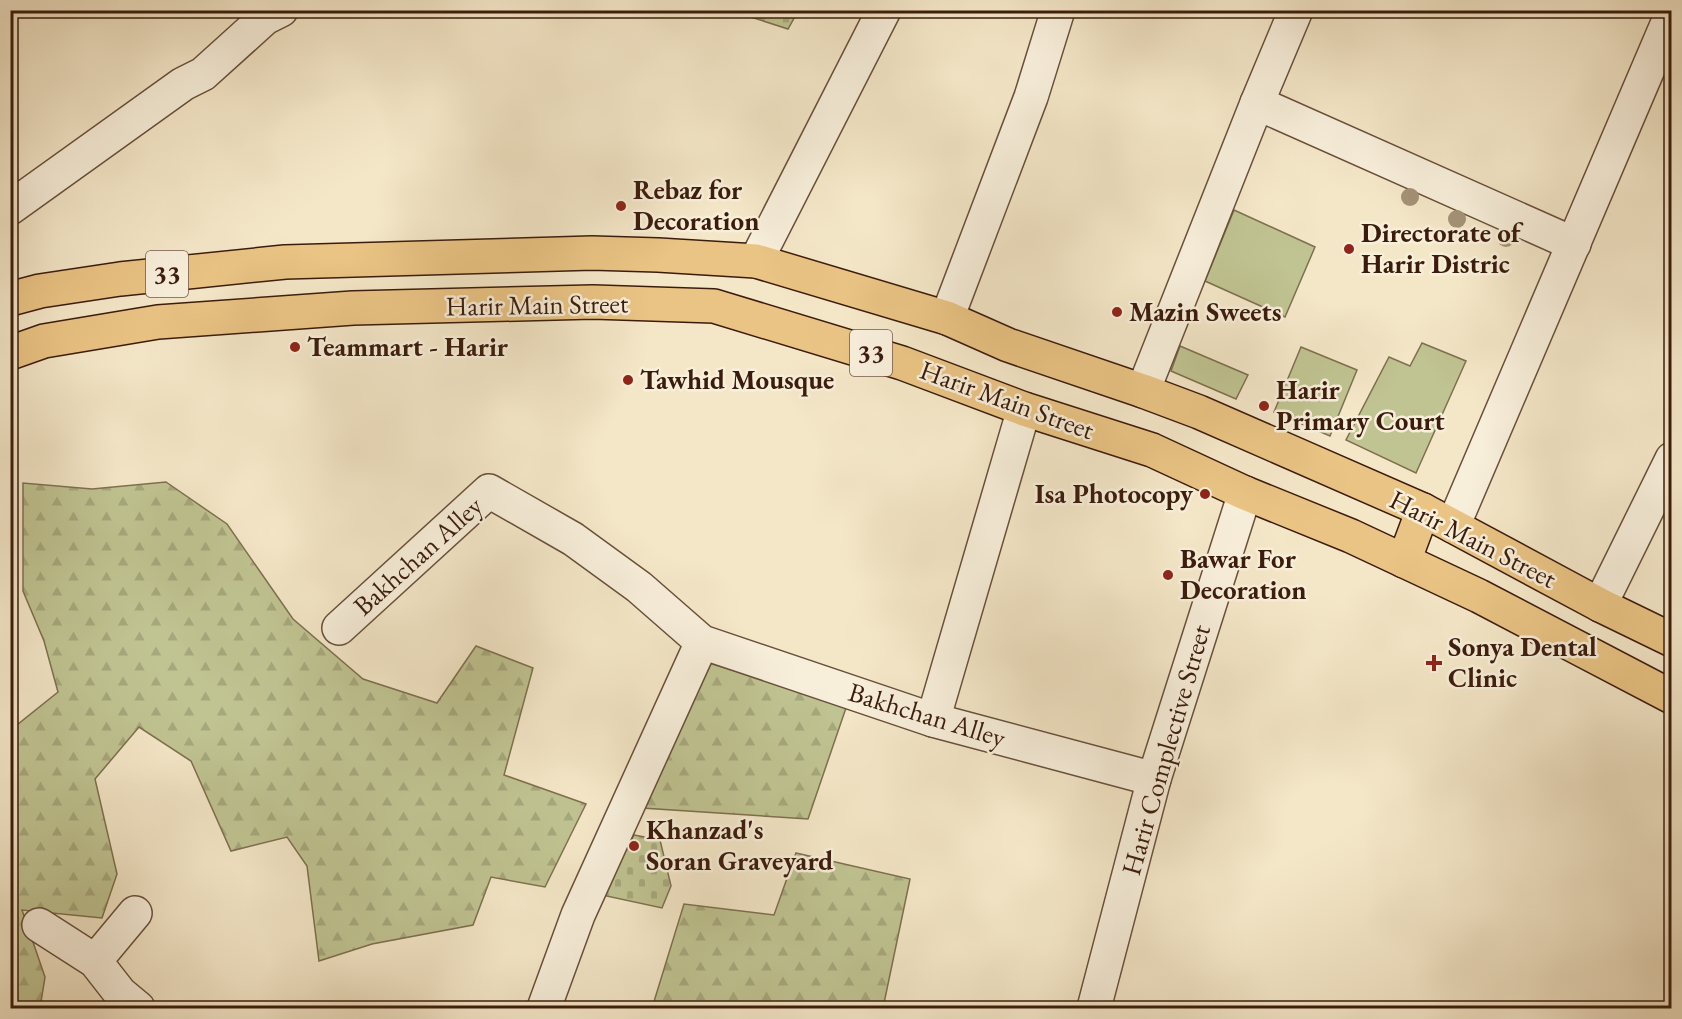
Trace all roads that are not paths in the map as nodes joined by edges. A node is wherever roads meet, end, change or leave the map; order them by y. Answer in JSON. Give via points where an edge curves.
{"nodes":[{"id":1,"x":281,"y":10,"type":"edge"},
{"id":2,"x":884,"y":10,"type":"edge"},
{"id":3,"x":1058,"y":10,"type":"edge"},
{"id":4,"x":1296,"y":10,"type":"edge"},
{"id":5,"x":1671,"y":13,"type":"edge"},
{"id":6,"x":1257,"y":103,"type":"junction"},
{"id":7,"x":10,"y":208,"type":"edge"},
{"id":8,"x":1574,"y":244,"type":"junction"},
{"id":9,"x":439,"y":258,"type":"junction"},
{"id":10,"x":756,"y":261,"type":"junction"},
{"id":11,"x":10,"y":299,"type":"edge"},
{"id":12,"x":443,"y":306,"type":"junction"},
{"id":13,"x":947,"y":318,"type":"junction"},
{"id":14,"x":10,"y":353,"type":"edge"},
{"id":15,"x":1143,"y":391,"type":"junction"},
{"id":16,"x":1024,"y":409,"type":"junction"},
{"id":17,"x":1671,"y":459,"type":"edge"},
{"id":18,"x":1245,"y":493,"type":"junction"},
{"id":19,"x":1423,"y":510,"type":"junction"},
{"id":20,"x":1453,"y":526,"type":"junction"},
{"id":21,"x":1404,"y":561,"type":"junction"},
{"id":22,"x":1600,"y":605,"type":"junction"},
{"id":23,"x":339,"y":628,"type":"dead end"},
{"id":24,"x":1671,"y":640,"type":"edge"},
{"id":25,"x":702,"y":642,"type":"junction"},
{"id":26,"x":1671,"y":697,"type":"edge"},
{"id":27,"x":933,"y":720,"type":"junction"},
{"id":28,"x":1154,"y":779,"type":"junction"},
{"id":29,"x":135,"y":913,"type":"dead end"},
{"id":30,"x":39,"y":925,"type":"dead end"},
{"id":31,"x":95,"y":961,"type":"junction"},
{"id":32,"x":138,"y":1008,"type":"edge"},
{"id":33,"x":544,"y":1008,"type":"edge"},
{"id":34,"x":1094,"y":1008,"type":"edge"}],
"edges":[{"from":1,"to":7,"type":"street","via":[[265,18],[203,74],[183,84]]},
{"from":2,"to":10,"type":"street"},
{"from":3,"to":13,"type":"street","via":[[1031,97]]},
{"from":4,"to":6,"type":"street"},
{"from":5,"to":8,"type":"street"},
{"from":6,"to":8,"type":"street"},
{"from":6,"to":15,"type":"street"},
{"from":8,"to":20,"type":"street"},
{"from":9,"to":10,"type":"main road","name":"Harir Main Street","number":"33","via":[[592,253]]},
{"from":9,"to":11,"type":"main road","name":"Harir Main Street","number":"33","via":[[285,262],[120,279]]},
{"from":9,"to":12,"type":"main road"},
{"from":10,"to":13,"type":"main road","name":"Harir Main Street","number":"33"},
{"from":12,"to":14,"type":"main road","name":"Harir Main Street","number":"33","via":[[353,308],[158,322],[44,340]]},
{"from":12,"to":16,"type":"main road","name":"Harir Main Street","number":"33","via":[[592,302],[714,306],[902,363]]},
{"from":13,"to":15,"type":"main road","name":"Harir Main Street","number":"33","via":[[1008,345]]},
{"from":15,"to":19,"type":"main road","name":"Harir Main Street","number":"33"},
{"from":16,"to":18,"type":"main road","name":"Harir Main Street","number":"33","via":[[1152,450]]},
{"from":16,"to":27,"type":"street"},
{"from":17,"to":22,"type":"street"},
{"from":18,"to":21,"type":"main road","name":"Harir Main Street","number":"33"},
{"from":18,"to":28,"type":"street","name":"Harir Complective Street"},
{"from":19,"to":20,"type":"main road","name":"Harir Main Street","number":"33"},
{"from":19,"to":21,"type":"main road"},
{"from":20,"to":22,"type":"main road","name":"Harir Main Street","number":"33"},
{"from":21,"to":26,"type":"main road","name":"Harir Main Street","number":"33"},
{"from":22,"to":24,"type":"main road","name":"Harir Main Street","number":"33"},
{"from":23,"to":25,"type":"street","name":"Bakhchan Alley","via":[[489,491],[573,539],[639,587]]},
{"from":25,"to":27,"type":"street","name":"Bakhchan Alley"},
{"from":25,"to":33,"type":"street","via":[[578,915]]},
{"from":27,"to":28,"type":"street","name":"Bakhchan Alley"},
{"from":28,"to":34,"type":"street","name":"Harir Complective Street"},
{"from":29,"to":31,"type":"street"},
{"from":30,"to":31,"type":"street"},
{"from":31,"to":32,"type":"street","via":[[120,993]]}]}
